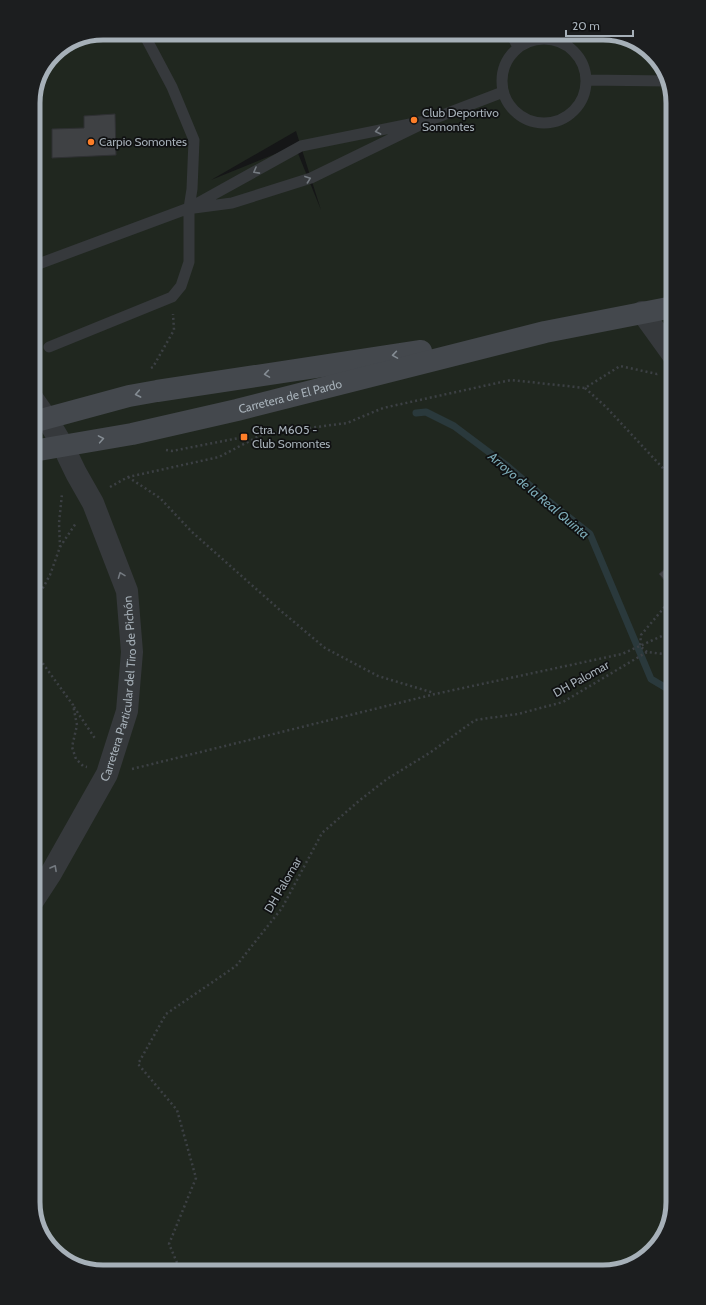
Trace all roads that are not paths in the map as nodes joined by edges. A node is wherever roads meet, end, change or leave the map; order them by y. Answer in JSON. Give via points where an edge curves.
{"nodes":[{"id":1,"x":150,"y":40,"type":"edge"},
{"id":2,"x":514,"y":40,"type":"edge"},
{"id":3,"x":531,"y":40,"type":"edge"},
{"id":4,"x":554,"y":40,"type":"edge"},
{"id":5,"x":567,"y":40,"type":"edge"},
{"id":6,"x":565,"y":44,"type":"junction"},
{"id":7,"x":518,"y":47,"type":"junction"},
{"id":8,"x":586,"y":80,"type":"junction"},
{"id":9,"x":662,"y":81,"type":"edge"},
{"id":10,"x":503,"y":92,"type":"junction"},
{"id":11,"x":430,"y":120,"type":"junction"},
{"id":12,"x":189,"y":208,"type":"junction"},
{"id":13,"x":40,"y":263,"type":"edge"},
{"id":14,"x":666,"y":308,"type":"edge"},
{"id":15,"x":642,"y":312,"type":"junction"},
{"id":16,"x":545,"y":332,"type":"junction"},
{"id":17,"x":49,"y":347,"type":"dead end"},
{"id":18,"x":666,"y":360,"type":"edge"},
{"id":19,"x":40,"y":420,"type":"edge"},
{"id":20,"x":62,"y":446,"type":"junction"},
{"id":21,"x":40,"y":450,"type":"edge"},
{"id":22,"x":40,"y":890,"type":"edge"}],
"edges":[{"from":1,"to":12,"type":"lane","via":[[194,140]]},
{"from":2,"to":7,"type":"lane"},
{"from":3,"to":7,"type":"lane"},
{"from":4,"to":6,"type":"lane"},
{"from":5,"to":6,"type":"lane"},
{"from":6,"to":8,"type":"lane","via":[[577,53],[584,66]]},
{"from":7,"to":10,"type":"lane","via":[[507,60],[502,75]]},
{"from":8,"to":9,"type":"lane"},
{"from":8,"to":10,"type":"lane","via":[[583,97],[573,112],[558,121],[541,123],[525,118],[511,108]]},
{"from":10,"to":11,"type":"lane"},
{"from":12,"to":11,"type":"lane","one_way":true,"via":[[232,203],[311,178]]},
{"from":11,"to":12,"type":"lane","one_way":true,"via":[[301,146]]},
{"from":12,"to":13,"type":"lane"},
{"from":12,"to":17,"type":"lane","via":[[189,262],[181,286],[172,297]]},
{"from":14,"to":15,"type":"street","name":"Carretera de El Pardo"},
{"from":15,"to":16,"type":"street","name":"Carretera de El Pardo"},
{"from":15,"to":18,"type":"street"},
{"from":16,"to":19,"type":"street","name":"Carretera de El Pardo","one_way":true,"via":[[157,391]]},
{"from":20,"to":16,"type":"street","name":"Carretera de El Pardo","one_way":true,"via":[[132,434],[237,410]]},
{"from":19,"to":20,"type":"street","name":"Carretera Particular del Tiro de Pichón"},
{"from":20,"to":21,"type":"street","name":"Carretera de El Pardo"},
{"from":22,"to":20,"type":"street","name":"Carretera Particular del Tiro de Pichón","one_way":true,"via":[[107,774],[127,711],[132,652],[127,591],[93,503]]}]}
